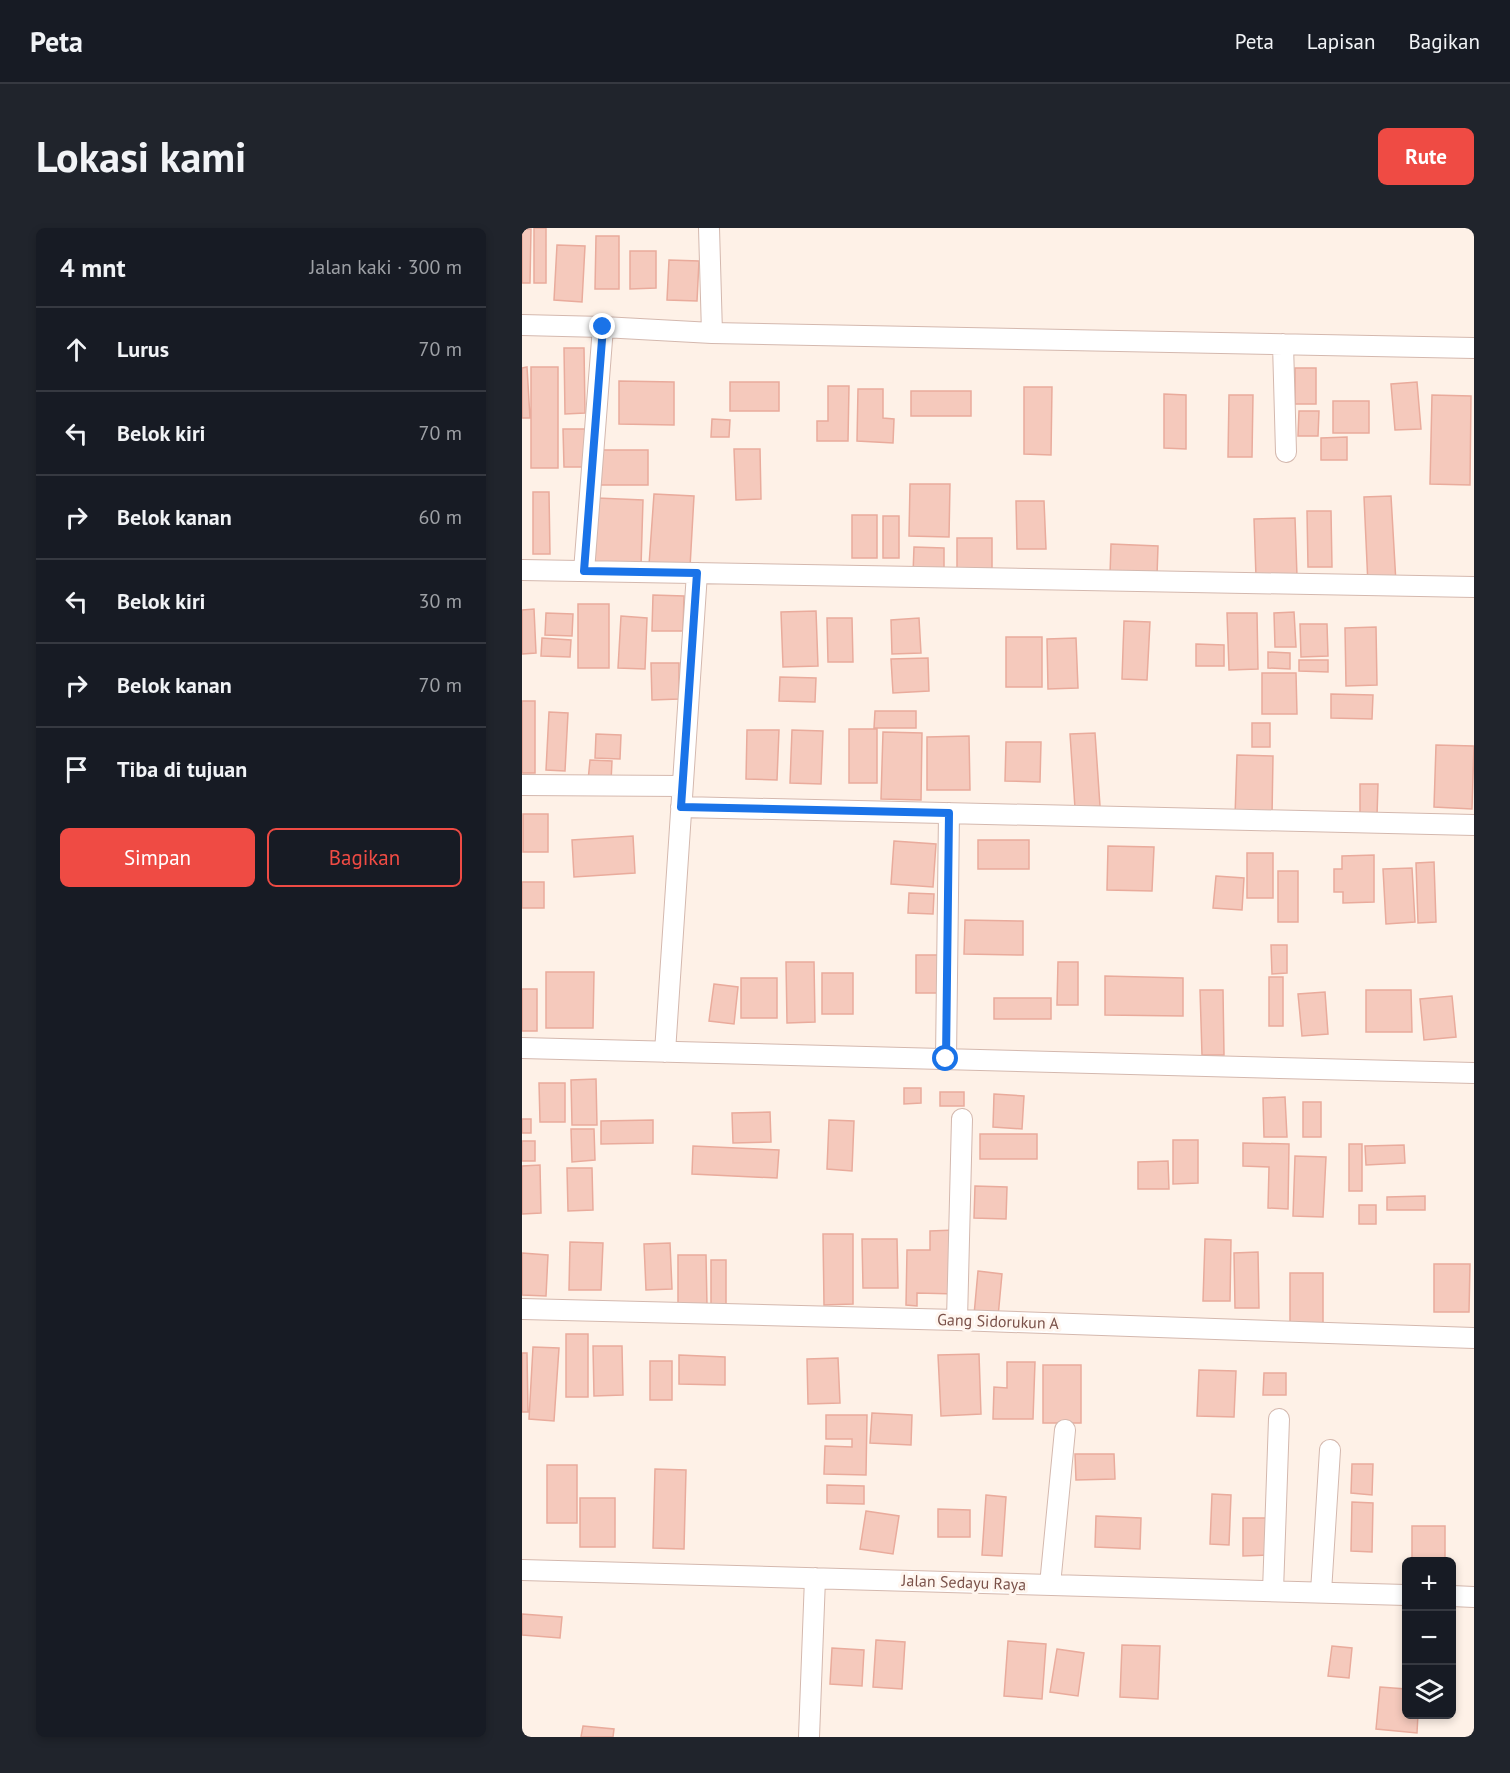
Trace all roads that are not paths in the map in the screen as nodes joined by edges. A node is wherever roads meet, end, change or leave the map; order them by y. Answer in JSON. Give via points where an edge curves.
{"nodes":[{"id":1,"x":709,"y":228,"type":"edge"},
{"id":2,"x":522,"y":325,"type":"edge"},
{"id":3,"x":603,"y":327,"type":"junction"},
{"id":4,"x":712,"y":333,"type":"junction"},
{"id":5,"x":1283,"y":344,"type":"junction"},
{"id":6,"x":1474,"y":348,"type":"edge"},
{"id":7,"x":1286,"y":452,"type":"dead end"},
{"id":8,"x":522,"y":570,"type":"edge"},
{"id":9,"x":584,"y":571,"type":"junction"},
{"id":10,"x":697,"y":573,"type":"junction"},
{"id":11,"x":1474,"y":587,"type":"edge"},
{"id":12,"x":522,"y":785,"type":"edge"},
{"id":13,"x":681,"y":786,"type":"junction"},
{"id":14,"x":681,"y":807,"type":"junction"},
{"id":15,"x":949,"y":813,"type":"junction"},
{"id":16,"x":1474,"y":825,"type":"edge"},
{"id":17,"x":522,"y":1048,"type":"edge"},
{"id":18,"x":665,"y":1052,"type":"junction"},
{"id":19,"x":946,"y":1059,"type":"junction"},
{"id":20,"x":1474,"y":1073,"type":"edge"},
{"id":21,"x":962,"y":1119,"type":"dead end"},
{"id":22,"x":522,"y":1309,"type":"edge"},
{"id":23,"x":957,"y":1320,"type":"junction"},
{"id":24,"x":1474,"y":1338,"type":"edge"},
{"id":25,"x":1279,"y":1419,"type":"dead end"},
{"id":26,"x":1065,"y":1430,"type":"dead end"},
{"id":27,"x":1330,"y":1450,"type":"dead end"},
{"id":28,"x":522,"y":1570,"type":"edge"},
{"id":29,"x":815,"y":1578,"type":"junction"},
{"id":30,"x":1050,"y":1585,"type":"junction"},
{"id":31,"x":1273,"y":1591,"type":"junction"},
{"id":32,"x":1321,"y":1592,"type":"junction"},
{"id":33,"x":1402,"y":1595,"type":"edge"},
{"id":34,"x":1456,"y":1596,"type":"edge"},
{"id":35,"x":1474,"y":1597,"type":"edge"},
{"id":36,"x":809,"y":1737,"type":"edge"}],
"edges":[{"from":1,"to":4,"type":"street"},
{"from":2,"to":3,"type":"street"},
{"from":3,"to":4,"type":"street"},
{"from":3,"to":9,"type":"street"},
{"from":4,"to":5,"type":"street"},
{"from":5,"to":6,"type":"street"},
{"from":5,"to":7,"type":"street"},
{"from":8,"to":9,"type":"street"},
{"from":9,"to":10,"type":"street"},
{"from":10,"to":11,"type":"street"},
{"from":10,"to":13,"type":"street"},
{"from":12,"to":13,"type":"street"},
{"from":13,"to":14,"type":"street"},
{"from":14,"to":15,"type":"street"},
{"from":14,"to":18,"type":"street"},
{"from":15,"to":16,"type":"street"},
{"from":15,"to":19,"type":"street"},
{"from":17,"to":18,"type":"street"},
{"from":18,"to":19,"type":"street"},
{"from":19,"to":20,"type":"street"},
{"from":21,"to":23,"type":"street"},
{"from":22,"to":23,"type":"street","name":"Gang Sidorukun A"},
{"from":23,"to":24,"type":"street","name":"Gang Sidorukun A"},
{"from":25,"to":31,"type":"street"},
{"from":26,"to":30,"type":"street"},
{"from":27,"to":32,"type":"street"},
{"from":28,"to":29,"type":"street","name":"Jalan Sedayu Raya"},
{"from":29,"to":30,"type":"street","name":"Jalan Sedayu Raya"},
{"from":29,"to":36,"type":"street"},
{"from":30,"to":31,"type":"street","name":"Jalan Sedayu Raya"},
{"from":31,"to":32,"type":"street","name":"Jalan Sedayu Raya"},
{"from":32,"to":33,"type":"street","name":"Jalan Sedayu Raya"},
{"from":34,"to":35,"type":"street"}]}
